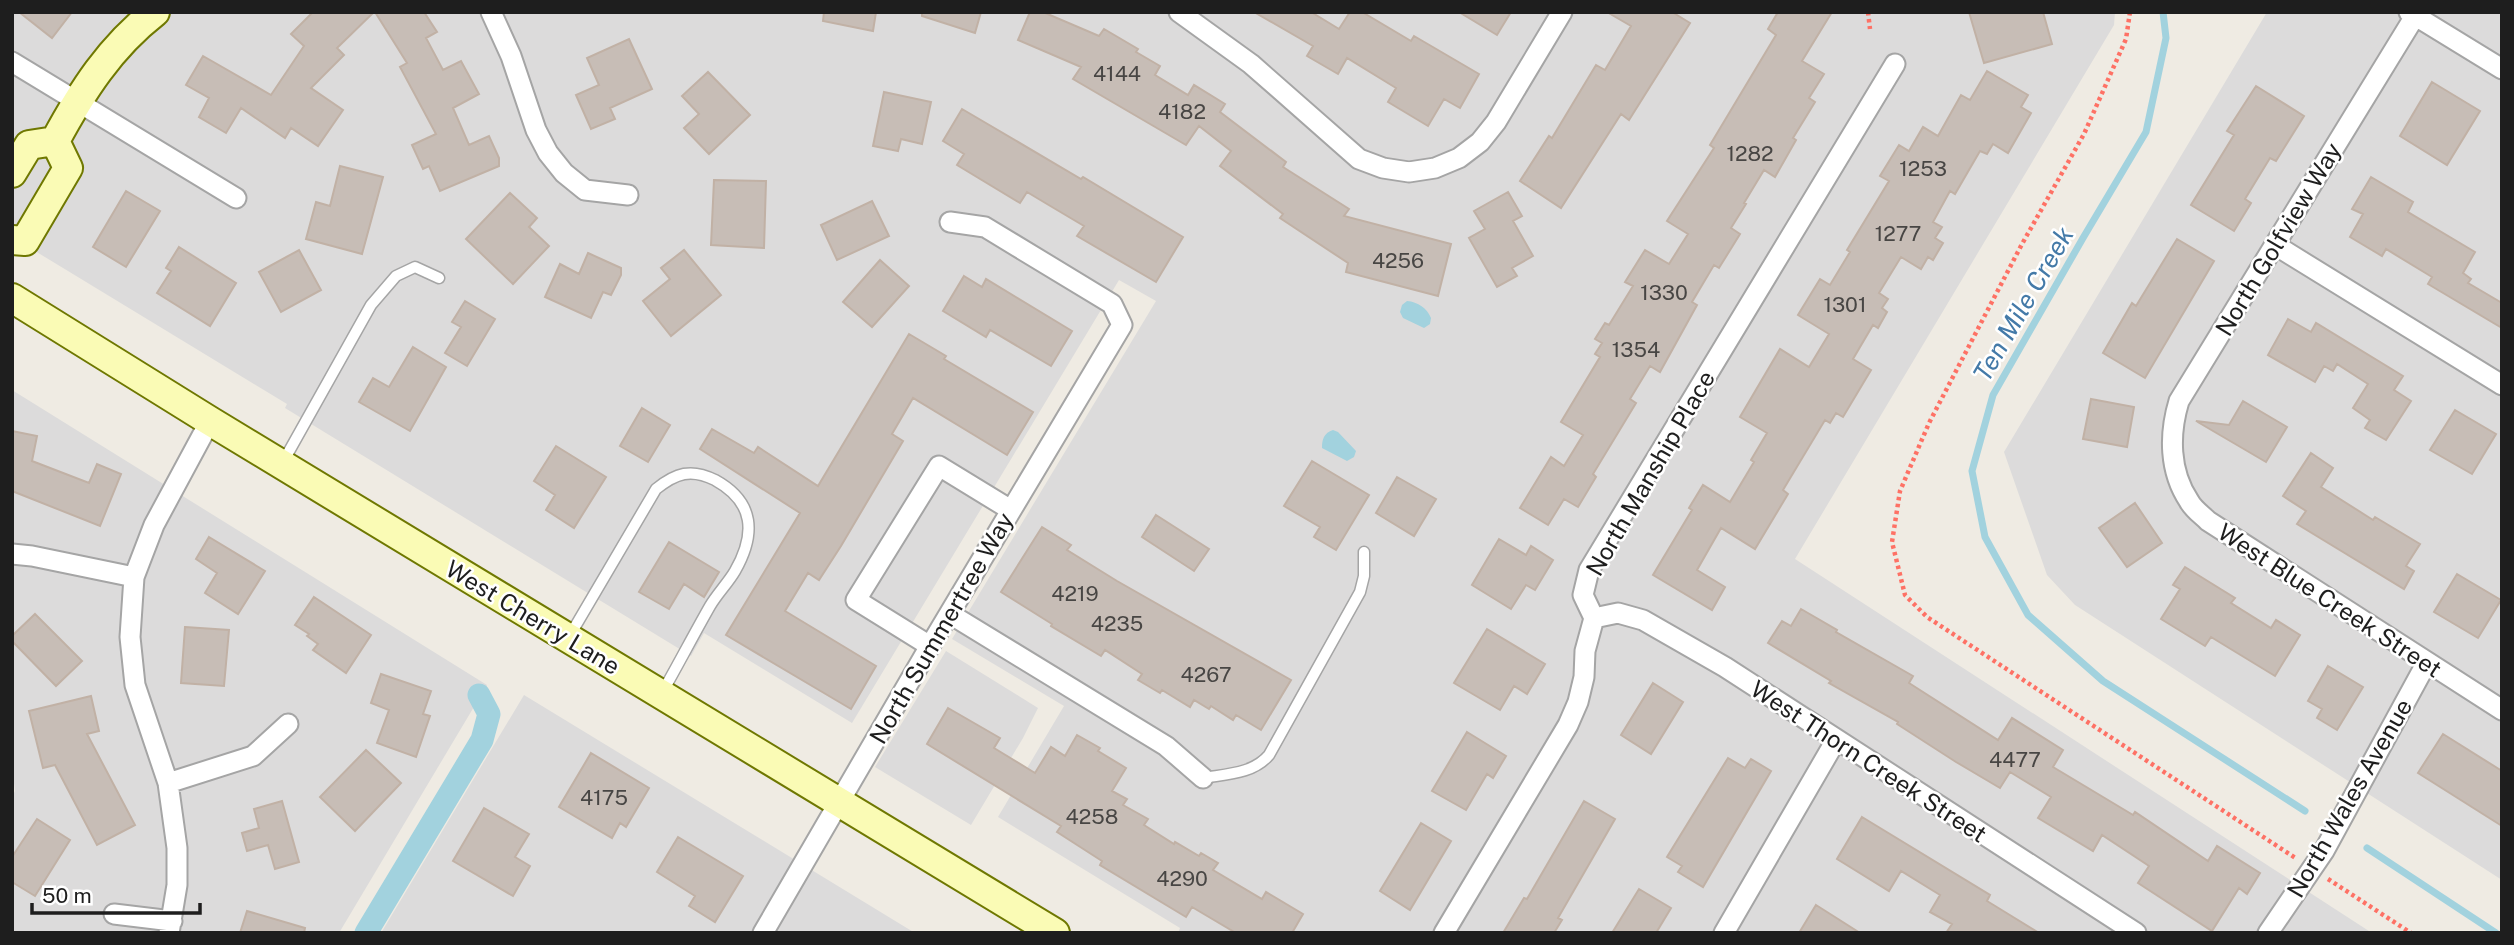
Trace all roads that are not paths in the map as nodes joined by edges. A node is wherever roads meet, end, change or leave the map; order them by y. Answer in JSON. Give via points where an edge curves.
{"nodes":[{"id":1,"x":155,"y":12,"type":"edge"},
{"id":2,"x":491,"y":12,"type":"edge"},
{"id":3,"x":1179,"y":12,"type":"edge"},
{"id":4,"x":1562,"y":12,"type":"edge"},
{"id":5,"x":2412,"y":14,"type":"edge"},
{"id":6,"x":12,"y":62,"type":"edge"},
{"id":7,"x":1895,"y":64,"type":"dead end"},
{"id":8,"x":2502,"y":69,"type":"edge"},
{"id":9,"x":77,"y":101,"type":"junction"},
{"id":10,"x":55,"y":141,"type":"junction"},
{"id":11,"x":12,"y":173,"type":"edge"},
{"id":12,"x":628,"y":195,"type":"dead end"},
{"id":13,"x":236,"y":198,"type":"dead end"},
{"id":14,"x":950,"y":222,"type":"dead end"},
{"id":15,"x":12,"y":240,"type":"edge"},
{"id":16,"x":2275,"y":245,"type":"junction"},
{"id":17,"x":439,"y":278,"type":"dead end"},
{"id":18,"x":12,"y":298,"type":"edge"},
{"id":19,"x":2502,"y":385,"type":"edge"},
{"id":20,"x":210,"y":421,"type":"junction"},
{"id":21,"x":282,"y":464,"type":"junction"},
{"id":22,"x":2176,"y":472,"type":"joint"},
{"id":23,"x":1010,"y":510,"type":"junction"},
{"id":24,"x":1364,"y":552,"type":"dead end"},
{"id":25,"x":12,"y":554,"type":"edge"},
{"id":26,"x":134,"y":577,"type":"junction"},
{"id":27,"x":950,"y":614,"type":"junction"},
{"id":28,"x":1594,"y":618,"type":"junction"},
{"id":29,"x":568,"y":639,"type":"junction"},
{"id":30,"x":930,"y":646,"type":"junction"},
{"id":31,"x":2427,"y":662,"type":"junction"},
{"id":32,"x":661,"y":695,"type":"junction"},
{"id":33,"x":2502,"y":710,"type":"edge"},
{"id":34,"x":288,"y":724,"type":"dead end"},
{"id":35,"x":1836,"y":740,"type":"junction"},
{"id":36,"x":1203,"y":778,"type":"joint"},
{"id":37,"x":167,"y":783,"type":"junction"},
{"id":38,"x":839,"y":803,"type":"junction"},
{"id":39,"x":114,"y":914,"type":"dead end"},
{"id":40,"x":170,"y":927,"type":"edge"},
{"id":41,"x":763,"y":933,"type":"edge"},
{"id":42,"x":1055,"y":933,"type":"edge"},
{"id":43,"x":1444,"y":933,"type":"edge"},
{"id":44,"x":1724,"y":933,"type":"edge"},
{"id":45,"x":2136,"y":933,"type":"edge"},
{"id":46,"x":2268,"y":933,"type":"edge"}],
"edges":[{"from":1,"to":9,"type":"main road","via":[[107,57]]},
{"from":2,"to":12,"type":"street","via":[[548,153],[585,190]]},
{"from":3,"to":4,"type":"street","via":[[1251,64],[1359,159],[1409,172],[1459,158],[1480,142]]},
{"from":5,"to":8,"type":"street"},
{"from":5,"to":16,"type":"street","name":"North Golfview Way"},
{"from":6,"to":9,"type":"street"},
{"from":7,"to":28,"type":"street","name":"North Manship Place","via":[[1589,570],[1583,595]]},
{"from":9,"to":10,"type":"main road"},
{"from":9,"to":13,"type":"street"},
{"from":10,"to":11,"type":"main road","via":[[29,145]]},
{"from":10,"to":15,"type":"main road","via":[[68,168],[25,241]]},
{"from":14,"to":23,"type":"street","name":"North Summertree Way","via":[[985,228],[1112,304],[1122,325]]},
{"from":16,"to":19,"type":"street"},
{"from":16,"to":22,"type":"street","name":"North Golfview Way","via":[[2179,401],[2172,442]]},
{"from":17,"to":21,"type":"lane","via":[[415,267],[396,276],[371,305]]},
{"from":18,"to":20,"type":"main road","name":"West Cherry Lane"},
{"from":20,"to":21,"type":"main road","name":"West Cherry Lane"},
{"from":20,"to":26,"type":"street","via":[[154,525]]},
{"from":21,"to":29,"type":"main road","name":"West Cherry Lane"},
{"from":22,"to":31,"type":"street","name":"West Blue Creek Street","via":[[2189,502],[2208,521]]},
{"from":23,"to":27,"type":"street","name":"North Summertree Way"},
{"from":23,"to":30,"type":"street","via":[[939,466],[856,600]]},
{"from":24,"to":36,"type":"lane","via":[[1360,592],[1269,755],[1251,769]]},
{"from":25,"to":26,"type":"street"},
{"from":26,"to":37,"type":"street","via":[[130,637],[135,685]]},
{"from":27,"to":30,"type":"street","name":"North Summertree Way"},
{"from":27,"to":36,"type":"street","via":[[1166,746]]},
{"from":28,"to":35,"type":"street","name":"West Thorn Creek Street","via":[[1618,613],[1643,620]]},
{"from":28,"to":43,"type":"street","via":[[1578,702],[1568,725]]},
{"from":29,"to":32,"type":"main road","name":"West Cherry Lane"},
{"from":29,"to":32,"type":"lane","via":[[656,489],[683,473],[704,475],[725,486],[742,503],[750,522],[748,543]]},
{"from":30,"to":38,"type":"street","name":"North Summertree Way"},
{"from":31,"to":33,"type":"street","name":"West Blue Creek Street"},
{"from":31,"to":46,"type":"street","name":"North Wales Avenue","via":[[2324,850]]},
{"from":32,"to":38,"type":"main road","name":"West Cherry Lane"},
{"from":34,"to":37,"type":"street","via":[[253,756]]},
{"from":35,"to":44,"type":"street"},
{"from":35,"to":45,"type":"street","name":"West Thorn Creek Street"},
{"from":37,"to":40,"type":"street","via":[[177,848]]},
{"from":38,"to":41,"type":"street","name":"North Summertree Way"},
{"from":38,"to":42,"type":"main road","name":"West Cherry Lane"},
{"from":39,"to":40,"type":"street"}]}
